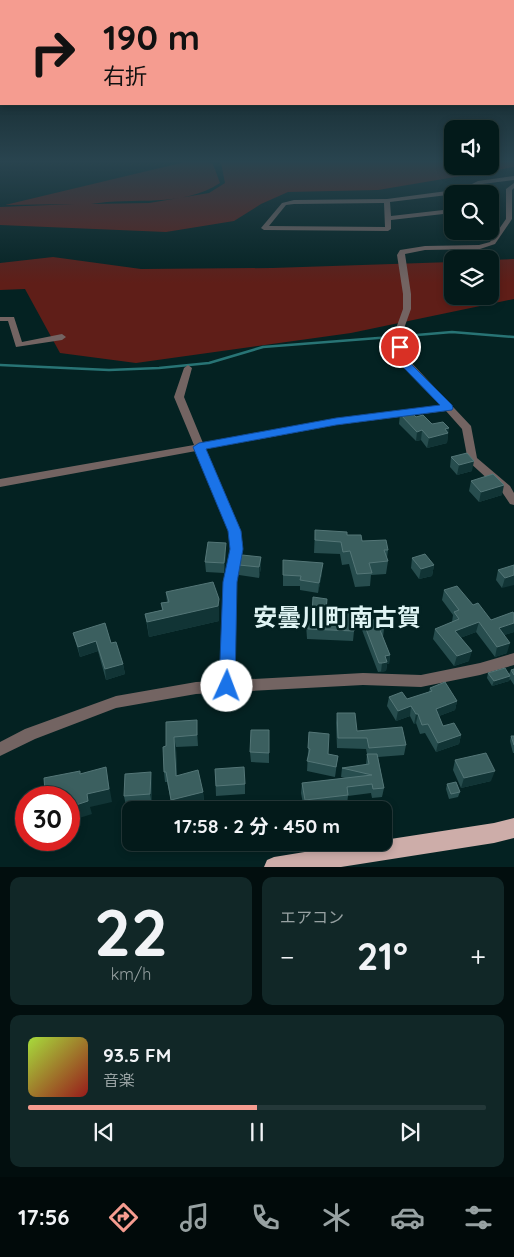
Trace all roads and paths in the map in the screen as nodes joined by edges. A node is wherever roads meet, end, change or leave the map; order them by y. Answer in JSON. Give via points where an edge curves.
{"nodes":[{"id":1,"x":344,"y":201,"type":"edge"},
{"id":2,"x":387,"y":201,"type":"edge"},
{"id":3,"x":511,"y":201,"type":"edge"},
{"id":4,"x":444,"y":213,"type":"edge"},
{"id":5,"x":388,"y":218,"type":"junction"},
{"id":6,"x":0,"y":319,"type":"edge"},
{"id":7,"x":62,"y":337,"type":"dead end"},
{"id":8,"x":188,"y":368,"type":"dead end"},
{"id":9,"x":448,"y":408,"type":"junction"},
{"id":10,"x":199,"y":447,"type":"junction"},
{"id":11,"x":0,"y":483,"type":"edge"},
{"id":12,"x":514,"y":502,"type":"edge"},
{"id":13,"x":514,"y":660,"type":"edge"},
{"id":14,"x":227,"y":686,"type":"junction"},
{"id":15,"x":0,"y":749,"type":"edge"},
{"id":16,"x":514,"y":828,"type":"edge"},
{"id":17,"x":274,"y":867,"type":"edge"}],
"edges":[{"from":1,"to":5,"type":"street","via":[[284,204],[264,228],[388,229]]},
{"from":2,"to":5,"type":"street"},
{"from":3,"to":9,"type":"street","via":[[509,220],[493,243],[480,247],[425,248],[401,255],[407,294],[407,309],[398,334],[403,359]]},
{"from":4,"to":5,"type":"street"},
{"from":6,"to":7,"type":"street","via":[[11,319],[19,345]]},
{"from":8,"to":10,"type":"street","via":[[179,396]]},
{"from":9,"to":10,"type":"street","via":[[336,422]]},
{"from":9,"to":12,"type":"street","via":[[467,428],[472,459],[506,489]]},
{"from":10,"to":11,"type":"street"},
{"from":10,"to":14,"type":"street","via":[[235,531]]},
{"from":13,"to":14,"type":"street","via":[[421,681],[363,679]]},
{"from":14,"to":15,"type":"street","via":[[116,702],[30,734]]},
{"from":16,"to":17,"type":"main road"}]}
